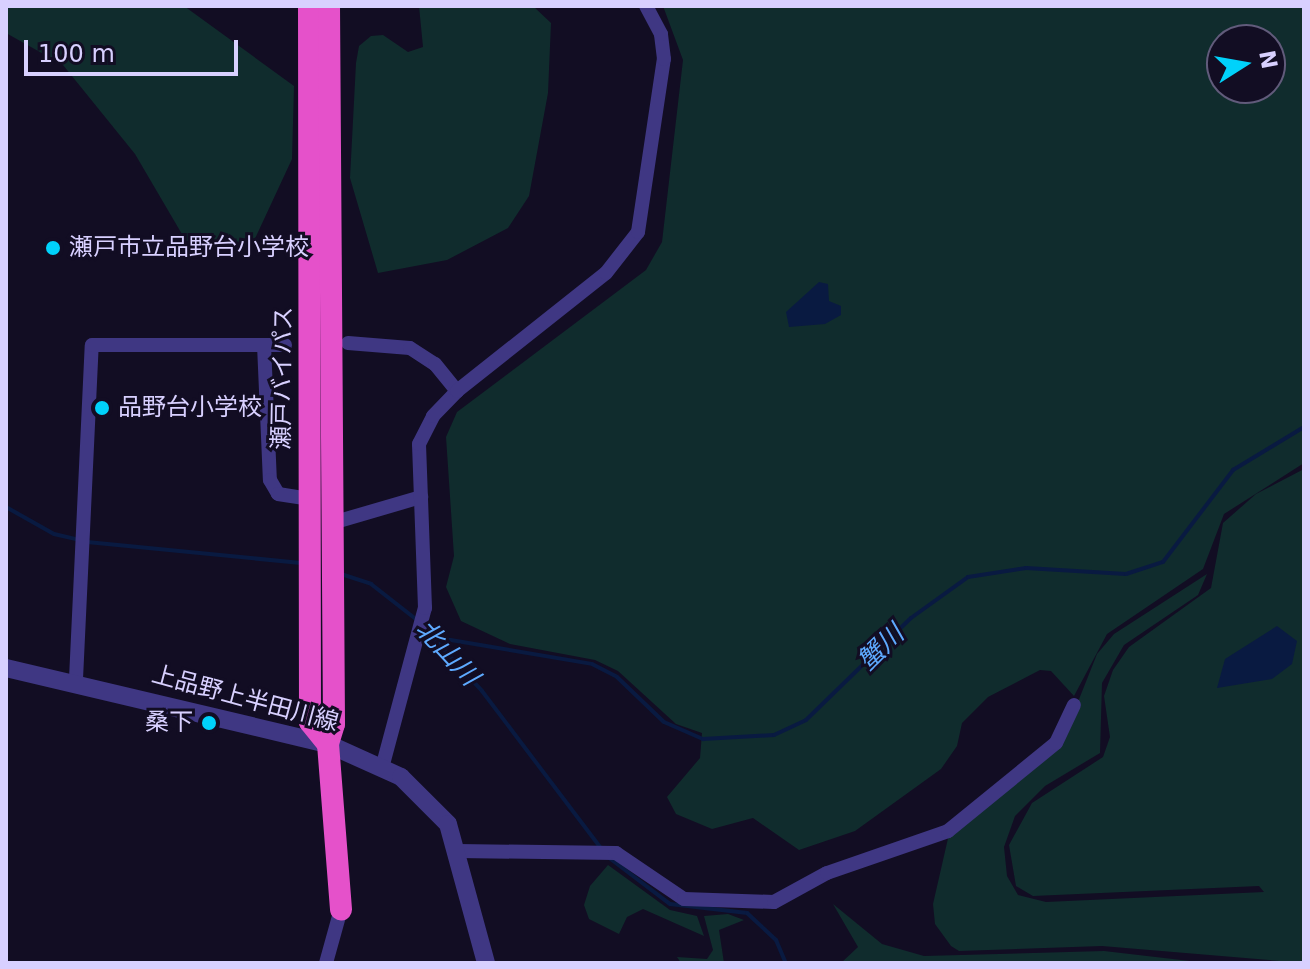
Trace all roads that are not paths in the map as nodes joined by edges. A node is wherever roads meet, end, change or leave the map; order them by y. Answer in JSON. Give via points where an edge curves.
{"nodes":[{"id":1,"x":309,"y":6,"type":"edge"},
{"id":2,"x":329,"y":6,"type":"edge"},
{"id":3,"x":646,"y":6,"type":"edge"},
{"id":4,"x":348,"y":343,"type":"dead end"},
{"id":5,"x":264,"y":345,"type":"junction"},
{"id":6,"x":285,"y":345,"type":"dead end"},
{"id":7,"x":457,"y":391,"type":"junction"},
{"id":8,"x":421,"y":497,"type":"junction"},
{"id":9,"x":308,"y":499,"type":"junction"},
{"id":10,"x":332,"y":523,"type":"junction"},
{"id":11,"x":6,"y":668,"type":"edge"},
{"id":12,"x":76,"y":679,"type":"junction"},
{"id":13,"x":1074,"y":705,"type":"dead end"},
{"id":14,"x":328,"y":744,"type":"junction"},
{"id":15,"x":382,"y":768,"type":"junction"},
{"id":16,"x":458,"y":851,"type":"junction"},
{"id":17,"x":341,"y":909,"type":"joint"},
{"id":18,"x":326,"y":963,"type":"edge"},
{"id":19,"x":486,"y":963,"type":"edge"}],
"edges":[{"from":1,"to":9,"type":"highway","name":"瀬戸バイパス"},
{"from":2,"to":10,"type":"highway","name":"瀬戸バイパス"},
{"from":3,"to":7,"type":"street","via":[[661,34],[664,59],[638,232],[612,267]]},
{"from":4,"to":7,"type":"street","via":[[410,348]]},
{"from":5,"to":6,"type":"street"},
{"from":5,"to":9,"type":"street","via":[[270,480],[278,494]]},
{"from":5,"to":12,"type":"street","via":[[92,345]]},
{"from":7,"to":8,"type":"street","via":[[433,416],[419,444]]},
{"from":8,"to":10,"type":"street"},
{"from":8,"to":15,"type":"street","via":[[425,608]]},
{"from":9,"to":14,"type":"highway","name":"瀬戸バイパス","via":[[310,722]]},
{"from":10,"to":14,"type":"highway","name":"瀬戸バイパス","via":[[334,724]]},
{"from":11,"to":12,"type":"street","name":"上品野上半田川線"},
{"from":12,"to":14,"type":"street","name":"上品野上半田川線"},
{"from":13,"to":16,"type":"street","via":[[1056,743],[948,831],[866,857],[774,902],[684,899],[616,853]]},
{"from":14,"to":15,"type":"street","name":"上品野上半田川線"},
{"from":14,"to":17,"type":"highway","name":"瀬戸バイパス"},
{"from":15,"to":16,"type":"street","name":"上品野上半田川線","via":[[427,798],[448,824]]},
{"from":16,"to":19,"type":"street","name":"上品野上半田川線"},
{"from":17,"to":18,"type":"street"}]}
